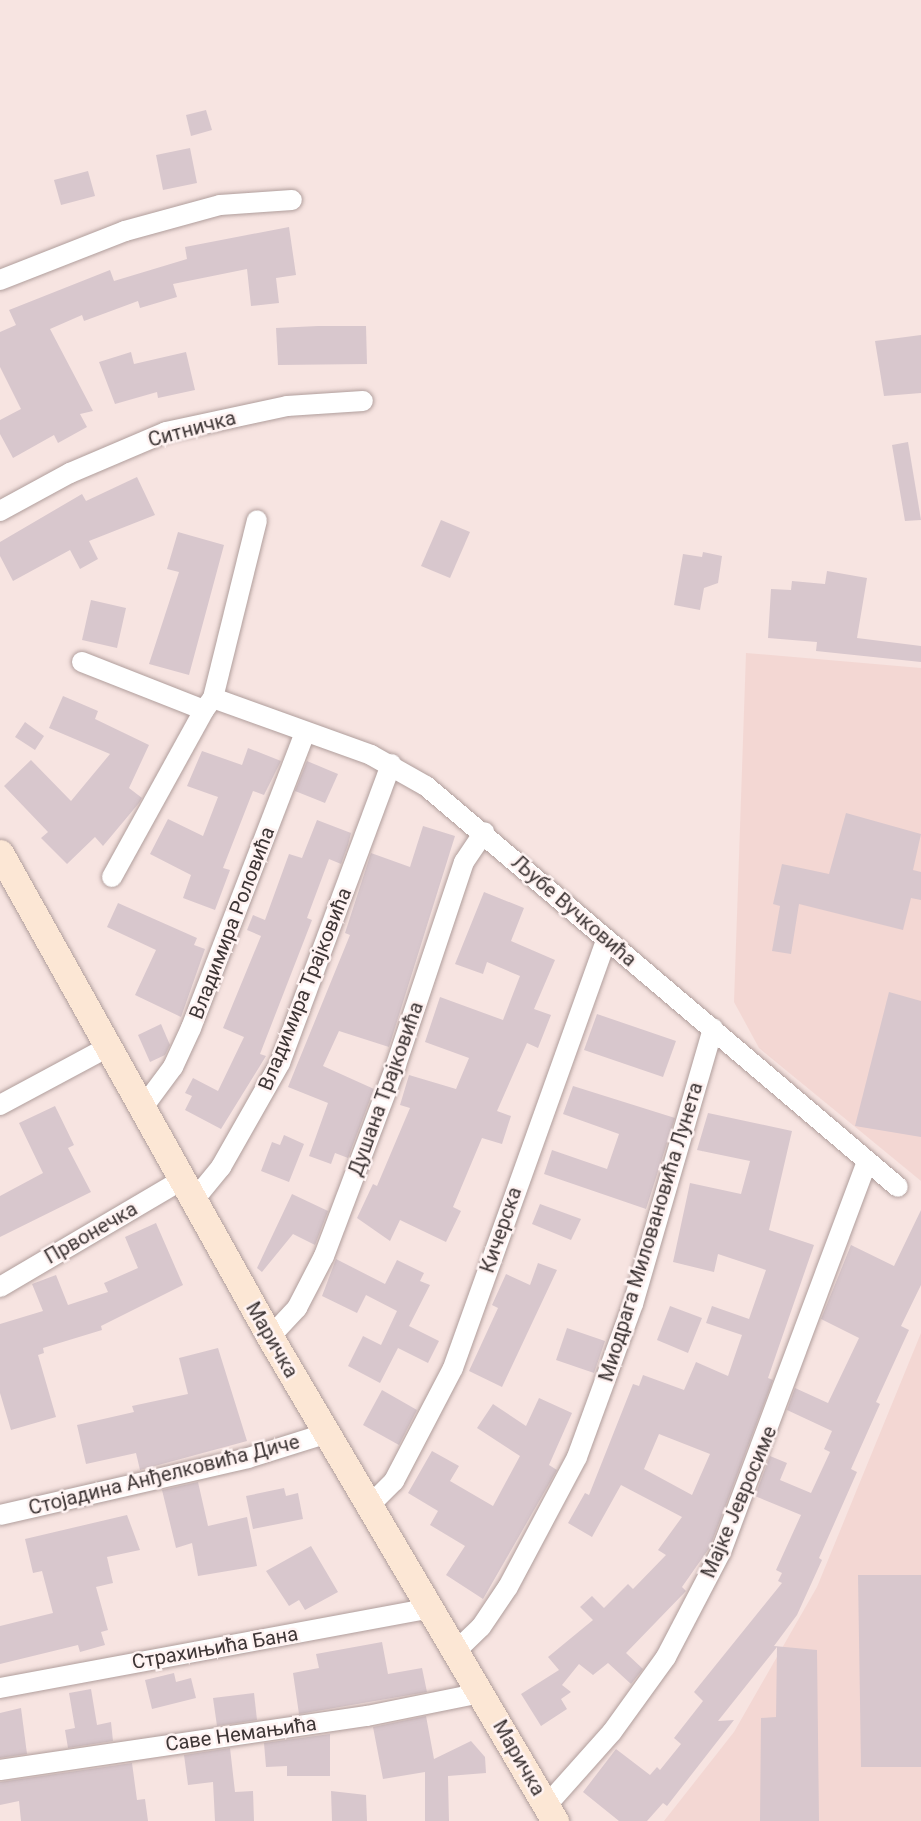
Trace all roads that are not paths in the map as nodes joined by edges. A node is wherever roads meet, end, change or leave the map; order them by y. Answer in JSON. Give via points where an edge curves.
{"nodes":[{"id":1,"x":292,"y":200,"type":"dead end"},
{"id":2,"x":0,"y":280,"type":"edge"},
{"id":3,"x":363,"y":401,"type":"dead end"},
{"id":4,"x":0,"y":511,"type":"edge"},
{"id":5,"x":257,"y":520,"type":"dead end"},
{"id":6,"x":82,"y":662,"type":"dead end"},
{"id":7,"x":208,"y":704,"type":"junction"},
{"id":8,"x":305,"y":732,"type":"junction"},
{"id":9,"x":391,"y":764,"type":"junction"},
{"id":10,"x":484,"y":832,"type":"junction"},
{"id":11,"x":0,"y":853,"type":"edge"},
{"id":12,"x":112,"y":877,"type":"dead end"},
{"id":13,"x":606,"y":941,"type":"junction"},
{"id":14,"x":713,"y":1028,"type":"junction"},
{"id":15,"x":110,"y":1046,"type":"junction"},
{"id":16,"x":0,"y":1105,"type":"edge"},
{"id":17,"x":144,"y":1106,"type":"junction"},
{"id":18,"x":866,"y":1164,"type":"junction"},
{"id":19,"x":898,"y":1187,"type":"dead end"},
{"id":20,"x":188,"y":1190,"type":"junction"},
{"id":21,"x":0,"y":1287,"type":"edge"},
{"id":22,"x":270,"y":1337,"type":"junction"},
{"id":23,"x":327,"y":1433,"type":"junction"},
{"id":24,"x":370,"y":1505,"type":"junction"},
{"id":25,"x":0,"y":1515,"type":"edge"},
{"id":26,"x":431,"y":1608,"type":"junction"},
{"id":27,"x":457,"y":1650,"type":"junction"},
{"id":28,"x":0,"y":1688,"type":"edge"},
{"id":29,"x":481,"y":1693,"type":"junction"},
{"id":30,"x":0,"y":1770,"type":"edge"},
{"id":31,"x":551,"y":1813,"type":"edge"}],
"edges":[{"from":1,"to":2,"type":"street","via":[[220,205],[125,231]]},
{"from":3,"to":4,"type":"street","name":"Ситничка","via":[[287,406],[166,432],[70,473]]},
{"from":5,"to":7,"type":"street"},
{"from":6,"to":7,"type":"street","name":"Љубе Вучковића"},
{"from":7,"to":8,"type":"street","name":"Љубе Вучковића"},
{"from":7,"to":12,"type":"street"},
{"from":8,"to":9,"type":"street","name":"Љубе Вучковића"},
{"from":8,"to":17,"type":"street","name":"Владимира Роловића","via":[[191,1028],[173,1067]]},
{"from":9,"to":10,"type":"street","name":"Љубе Вучковића"},
{"from":9,"to":20,"type":"street","name":"Владимира Трајковића","via":[[280,1063],[221,1167]]},
{"from":10,"to":13,"type":"street","name":"Љубе Вучковића"},
{"from":10,"to":22,"type":"street","name":"Душана Трајковића","via":[[464,862],[396,1065],[324,1256],[297,1308]]},
{"from":11,"to":15,"type":"street","name":"Маричка"},
{"from":13,"to":14,"type":"street","name":"Љубе Вучковића"},
{"from":13,"to":24,"type":"street","name":"Кичерска","via":[[453,1368],[394,1481]]},
{"from":14,"to":18,"type":"street","name":"Љубе Вучковића"},
{"from":14,"to":27,"type":"street","name":"Миодрага Миловановића Лунета","via":[[633,1304],[577,1457],[508,1587],[481,1627]]},
{"from":15,"to":16,"type":"street"},
{"from":15,"to":17,"type":"street","name":"Маричка"},
{"from":17,"to":20,"type":"street","name":"Маричка"},
{"from":18,"to":19,"type":"street","name":"Љубе Вучковића"},
{"from":18,"to":31,"type":"street","name":"Мајке Јевросиме","via":[[721,1552],[666,1657]]},
{"from":20,"to":21,"type":"street","name":"Првонечка"},
{"from":20,"to":22,"type":"street","name":"Маричка"},
{"from":22,"to":23,"type":"street","name":"Маричка"},
{"from":23,"to":24,"type":"street","name":"Маричка"},
{"from":23,"to":25,"type":"street","name":"Стојадина Анђелковића Диче","via":[[237,1460]]},
{"from":24,"to":26,"type":"street","name":"Маричка"},
{"from":26,"to":27,"type":"street","name":"Маричка"},
{"from":26,"to":28,"type":"street","name":"Страхињића Бана"},
{"from":27,"to":29,"type":"street","name":"Маричка"},
{"from":29,"to":30,"type":"street","name":"Саве Немањића","via":[[368,1716]]},
{"from":29,"to":31,"type":"street","name":"Маричка"}]}
